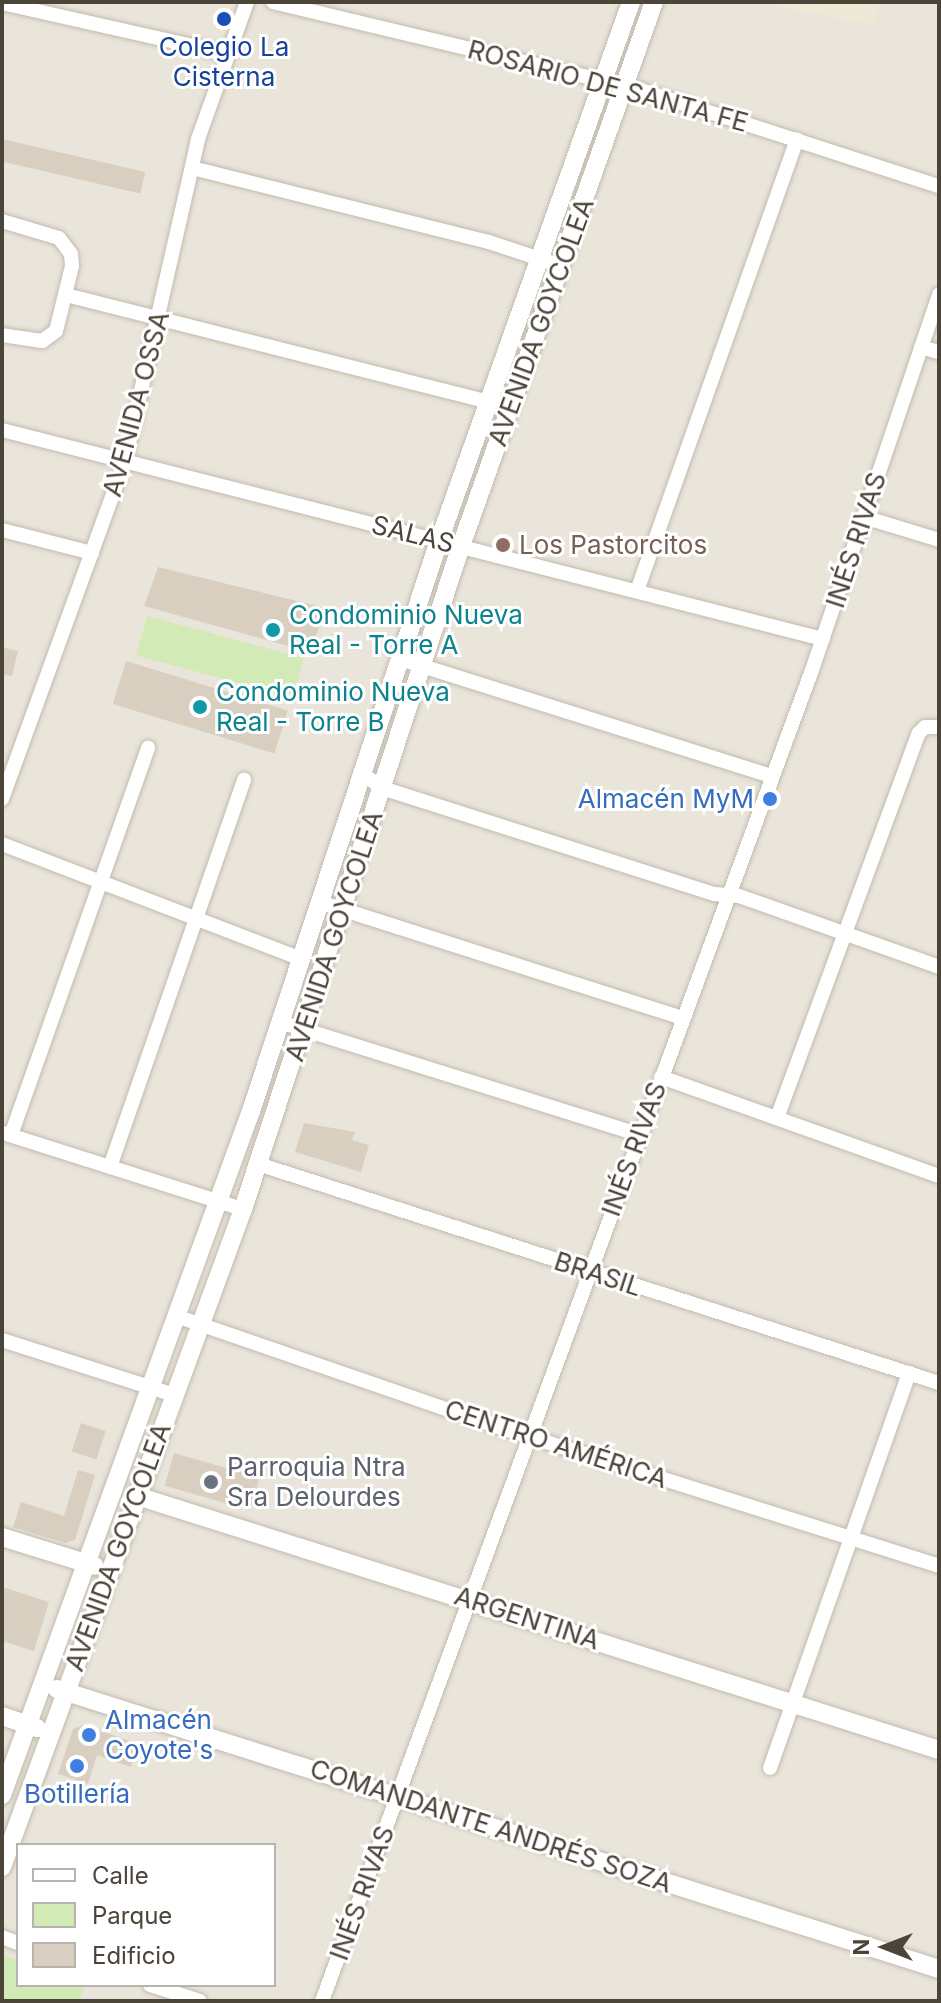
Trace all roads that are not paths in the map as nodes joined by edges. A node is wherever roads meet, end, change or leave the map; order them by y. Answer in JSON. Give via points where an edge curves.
{"nodes":[{"id":1,"x":247,"y":2,"type":"edge"},
{"id":2,"x":273,"y":2,"type":"edge"},
{"id":3,"x":631,"y":2,"type":"edge"},
{"id":4,"x":654,"y":2,"type":"edge"},
{"id":5,"x":2,"y":3,"type":"edge"},
{"id":6,"x":228,"y":54,"type":"junction"},
{"id":7,"x":603,"y":81,"type":"junction"},
{"id":8,"x":625,"y":86,"type":"junction"},
{"id":9,"x":797,"y":140,"type":"junction"},
{"id":10,"x":192,"y":168,"type":"junction"},
{"id":11,"x":939,"y":186,"type":"edge"},
{"id":12,"x":2,"y":221,"type":"edge"},
{"id":13,"x":540,"y":258,"type":"junction"},
{"id":14,"x":561,"y":266,"type":"junction"},
{"id":15,"x":939,"y":294,"type":"edge"},
{"id":16,"x":66,"y":295,"type":"junction"},
{"id":17,"x":160,"y":318,"type":"junction"},
{"id":18,"x":2,"y":335,"type":"edge"},
{"id":19,"x":921,"y":347,"type":"junction"},
{"id":20,"x":939,"y":352,"type":"edge"},
{"id":21,"x":490,"y":400,"type":"junction"},
{"id":22,"x":510,"y":407,"type":"junction"},
{"id":23,"x":2,"y":430,"type":"edge"},
{"id":24,"x":125,"y":461,"type":"junction"},
{"id":25,"x":864,"y":517,"type":"junction"},
{"id":26,"x":2,"y":530,"type":"edge"},
{"id":27,"x":939,"y":540,"type":"edge"},
{"id":28,"x":439,"y":541,"type":"junction"},
{"id":29,"x":461,"y":546,"type":"junction"},
{"id":30,"x":92,"y":553,"type":"junction"},
{"id":31,"x":637,"y":591,"type":"junction"},
{"id":32,"x":823,"y":639,"type":"junction"},
{"id":33,"x":400,"y":659,"type":"junction"},
{"id":34,"x":422,"y":666,"type":"junction"},
{"id":35,"x":939,"y":727,"type":"edge"},
{"id":36,"x":148,"y":748,"type":"dead end"},
{"id":37,"x":362,"y":773,"type":"junction"},
{"id":38,"x":772,"y":776,"type":"junction"},
{"id":39,"x":244,"y":780,"type":"dead end"},
{"id":40,"x":382,"y":788,"type":"junction"},
{"id":41,"x":2,"y":799,"type":"edge"},
{"id":42,"x":2,"y":844,"type":"edge"},
{"id":43,"x":101,"y":882,"type":"junction"},
{"id":44,"x":727,"y":895,"type":"junction"},
{"id":45,"x":319,"y":902,"type":"junction"},
{"id":46,"x":343,"y":910,"type":"junction"},
{"id":47,"x":196,"y":919,"type":"junction"},
{"id":48,"x":845,"y":934,"type":"junction"},
{"id":49,"x":301,"y":959,"type":"junction"},
{"id":50,"x":939,"y":967,"type":"edge"},
{"id":51,"x":683,"y":1018,"type":"junction"},
{"id":52,"x":280,"y":1022,"type":"junction"},
{"id":53,"x":303,"y":1030,"type":"junction"},
{"id":54,"x":661,"y":1077,"type":"junction"},
{"id":55,"x":777,"y":1118,"type":"junction"},
{"id":56,"x":6,"y":1134,"type":"edge"},
{"id":57,"x":640,"y":1135,"type":"junction"},
{"id":58,"x":258,"y":1164,"type":"junction"},
{"id":59,"x":110,"y":1167,"type":"junction"},
{"id":60,"x":939,"y":1176,"type":"edge"},
{"id":61,"x":218,"y":1201,"type":"junction"},
{"id":62,"x":243,"y":1209,"type":"junction"},
{"id":63,"x":590,"y":1271,"type":"junction"},
{"id":64,"x":176,"y":1316,"type":"junction"},
{"id":65,"x":199,"y":1326,"type":"junction"},
{"id":66,"x":2,"y":1340,"type":"edge"},
{"id":67,"x":909,"y":1373,"type":"junction"},
{"id":68,"x":939,"y":1383,"type":"edge"},
{"id":69,"x":150,"y":1387,"type":"junction"},
{"id":70,"x":174,"y":1395,"type":"junction"},
{"id":71,"x":529,"y":1437,"type":"junction"},
{"id":72,"x":113,"y":1488,"type":"junction"},
{"id":73,"x":137,"y":1496,"type":"junction"},
{"id":74,"x":2,"y":1537,"type":"edge"},
{"id":75,"x":851,"y":1539,"type":"junction"},
{"id":76,"x":86,"y":1564,"type":"junction"},
{"id":77,"x":939,"y":1566,"type":"edge"},
{"id":78,"x":109,"y":1571,"type":"junction"},
{"id":79,"x":470,"y":1599,"type":"junction"},
{"id":80,"x":42,"y":1684,"type":"junction"},
{"id":81,"x":66,"y":1691,"type":"junction"},
{"id":82,"x":793,"y":1703,"type":"junction"},
{"id":83,"x":2,"y":1716,"type":"edge"},
{"id":84,"x":28,"y":1725,"type":"junction"},
{"id":85,"x":51,"y":1733,"type":"junction"},
{"id":86,"x":939,"y":1750,"type":"edge"},
{"id":87,"x":770,"y":1768,"type":"dead end"},
{"id":88,"x":2,"y":1795,"type":"edge"},
{"id":89,"x":397,"y":1797,"type":"junction"},
{"id":90,"x":2,"y":1867,"type":"edge"},
{"id":91,"x":939,"y":1969,"type":"edge"},
{"id":92,"x":156,"y":1987,"type":"edge"},
{"id":93,"x":200,"y":2001,"type":"edge"},
{"id":94,"x":322,"y":2001,"type":"edge"}],
"edges":[{"from":1,"to":6,"type":"street","name":"AVENIDA OSSA"},
{"from":2,"to":7,"type":"street","name":"ROSARIO DE SANTA FE"},
{"from":3,"to":7,"type":"street","name":"AVENIDA GOYCOLEA"},
{"from":4,"to":8,"type":"street","name":"AVENIDA GOYCOLEA"},
{"from":5,"to":6,"type":"street"},
{"from":6,"to":10,"type":"street","name":"AVENIDA OSSA"},
{"from":7,"to":8,"type":"street","name":"ROSARIO DE SANTA FE"},
{"from":7,"to":13,"type":"street","name":"AVENIDA GOYCOLEA"},
{"from":8,"to":9,"type":"street","name":"ROSARIO DE SANTA FE"},
{"from":8,"to":14,"type":"street","name":"AVENIDA GOYCOLEA"},
{"from":9,"to":11,"type":"street","name":"ROSARIO DE SANTA FE"},
{"from":9,"to":31,"type":"street"},
{"from":10,"to":13,"type":"street"},
{"from":10,"to":17,"type":"street","name":"AVENIDA OSSA"},
{"from":12,"to":16,"type":"street","via":[[46,232],[67,245],[72,266]]},
{"from":13,"to":14,"type":"street"},
{"from":13,"to":21,"type":"street","name":"AVENIDA GOYCOLEA"},
{"from":14,"to":22,"type":"street","name":"AVENIDA GOYCOLEA"},
{"from":15,"to":19,"type":"street","name":"INÉS RIVAS"},
{"from":16,"to":17,"type":"street"},
{"from":16,"to":18,"type":"street","via":[[49,337],[33,341]]},
{"from":17,"to":21,"type":"street"},
{"from":17,"to":24,"type":"street","name":"AVENIDA OSSA"},
{"from":19,"to":20,"type":"street"},
{"from":19,"to":25,"type":"street","name":"INÉS RIVAS"},
{"from":21,"to":22,"type":"street"},
{"from":21,"to":28,"type":"street","name":"AVENIDA GOYCOLEA"},
{"from":22,"to":29,"type":"street","name":"AVENIDA GOYCOLEA"},
{"from":23,"to":24,"type":"street","name":"SALAS"},
{"from":24,"to":28,"type":"street","name":"SALAS"},
{"from":24,"to":30,"type":"street","name":"AVENIDA OSSA"},
{"from":25,"to":27,"type":"street"},
{"from":25,"to":32,"type":"street","name":"INÉS RIVAS"},
{"from":26,"to":30,"type":"street"},
{"from":28,"to":29,"type":"street","name":"SALAS"},
{"from":28,"to":33,"type":"street","name":"AVENIDA GOYCOLEA"},
{"from":29,"to":31,"type":"street","name":"SALAS"},
{"from":29,"to":34,"type":"street","name":"AVENIDA GOYCOLEA"},
{"from":30,"to":41,"type":"street","name":"AVENIDA OSSA"},
{"from":31,"to":32,"type":"street","name":"SALAS"},
{"from":32,"to":38,"type":"street","name":"INÉS RIVAS"},
{"from":33,"to":34,"type":"street"},
{"from":33,"to":37,"type":"street","name":"AVENIDA GOYCOLEA"},
{"from":34,"to":38,"type":"street"},
{"from":34,"to":40,"type":"street","name":"AVENIDA GOYCOLEA"},
{"from":35,"to":48,"type":"street","via":[[930,725],[919,733]]},
{"from":36,"to":43,"type":"street"},
{"from":37,"to":40,"type":"street"},
{"from":37,"to":45,"type":"street","name":"AVENIDA GOYCOLEA"},
{"from":38,"to":44,"type":"street","name":"INÉS RIVAS"},
{"from":39,"to":47,"type":"street"},
{"from":40,"to":44,"type":"street"},
{"from":40,"to":46,"type":"street","name":"AVENIDA GOYCOLEA"},
{"from":42,"to":43,"type":"street"},
{"from":43,"to":47,"type":"street"},
{"from":43,"to":56,"type":"street"},
{"from":44,"to":48,"type":"street"},
{"from":44,"to":51,"type":"street","name":"INÉS RIVAS"},
{"from":45,"to":46,"type":"street"},
{"from":45,"to":49,"type":"street","name":"AVENIDA GOYCOLEA"},
{"from":46,"to":51,"type":"street"},
{"from":46,"to":53,"type":"street","name":"AVENIDA GOYCOLEA"},
{"from":47,"to":49,"type":"street"},
{"from":47,"to":59,"type":"street"},
{"from":48,"to":50,"type":"street"},
{"from":48,"to":55,"type":"street"},
{"from":49,"to":52,"type":"street","name":"AVENIDA GOYCOLEA"},
{"from":51,"to":54,"type":"street","name":"INÉS RIVAS"},
{"from":52,"to":53,"type":"street"},
{"from":52,"to":61,"type":"street","name":"AVENIDA GOYCOLEA"},
{"from":53,"to":57,"type":"street"},
{"from":53,"to":58,"type":"street","name":"AVENIDA GOYCOLEA"},
{"from":54,"to":55,"type":"street"},
{"from":54,"to":57,"type":"street","name":"INÉS RIVAS"},
{"from":55,"to":60,"type":"street"},
{"from":56,"to":59,"type":"street"},
{"from":57,"to":63,"type":"street","name":"INÉS RIVAS"},
{"from":58,"to":62,"type":"street","name":"AVENIDA GOYCOLEA"},
{"from":58,"to":63,"type":"street","name":"BRASIL"},
{"from":59,"to":61,"type":"street"},
{"from":61,"to":62,"type":"street"},
{"from":61,"to":64,"type":"street","name":"AVENIDA GOYCOLEA"},
{"from":62,"to":65,"type":"street","name":"AVENIDA GOYCOLEA"},
{"from":63,"to":67,"type":"street","name":"BRASIL"},
{"from":63,"to":71,"type":"street","name":"INÉS RIVAS"},
{"from":64,"to":65,"type":"street","name":"CENTRO AMÉRICA"},
{"from":64,"to":69,"type":"street","name":"AVENIDA GOYCOLEA"},
{"from":65,"to":70,"type":"street","name":"AVENIDA GOYCOLEA"},
{"from":65,"to":71,"type":"street","name":"CENTRO AMÉRICA"},
{"from":66,"to":69,"type":"street"},
{"from":67,"to":68,"type":"street","name":"BRASIL"},
{"from":67,"to":75,"type":"street"},
{"from":69,"to":70,"type":"street"},
{"from":69,"to":72,"type":"street","name":"AVENIDA GOYCOLEA"},
{"from":70,"to":73,"type":"street","name":"AVENIDA GOYCOLEA"},
{"from":71,"to":75,"type":"street","name":"CENTRO AMÉRICA"},
{"from":71,"to":79,"type":"street","name":"INÉS RIVAS"},
{"from":72,"to":73,"type":"street","name":"ARGENTINA"},
{"from":72,"to":76,"type":"street","name":"AVENIDA GOYCOLEA"},
{"from":73,"to":78,"type":"street","name":"AVENIDA GOYCOLEA"},
{"from":73,"to":79,"type":"street","name":"ARGENTINA"},
{"from":74,"to":76,"type":"street"},
{"from":75,"to":77,"type":"street","name":"CENTRO AMÉRICA"},
{"from":75,"to":82,"type":"street"},
{"from":76,"to":78,"type":"street"},
{"from":76,"to":80,"type":"street","name":"AVENIDA GOYCOLEA"},
{"from":78,"to":81,"type":"street","name":"AVENIDA GOYCOLEA"},
{"from":79,"to":82,"type":"street","name":"ARGENTINA"},
{"from":79,"to":89,"type":"street","name":"INÉS RIVAS"},
{"from":80,"to":81,"type":"street","name":"COMANDANTE ANDRÉS SOZA"},
{"from":80,"to":84,"type":"street","name":"AVENIDA GOYCOLEA"},
{"from":81,"to":85,"type":"street","name":"AVENIDA GOYCOLEA"},
{"from":81,"to":89,"type":"street","name":"COMANDANTE ANDRÉS SOZA"},
{"from":82,"to":86,"type":"street","name":"ARGENTINA"},
{"from":82,"to":87,"type":"street"},
{"from":83,"to":84,"type":"street"},
{"from":84,"to":85,"type":"street"},
{"from":84,"to":88,"type":"street","name":"AVENIDA GOYCOLEA"},
{"from":85,"to":90,"type":"street","name":"AVENIDA GOYCOLEA"},
{"from":89,"to":91,"type":"street","name":"COMANDANTE ANDRÉS SOZA"},
{"from":89,"to":94,"type":"street","name":"INÉS RIVAS"},
{"from":92,"to":93,"type":"street"}]}
